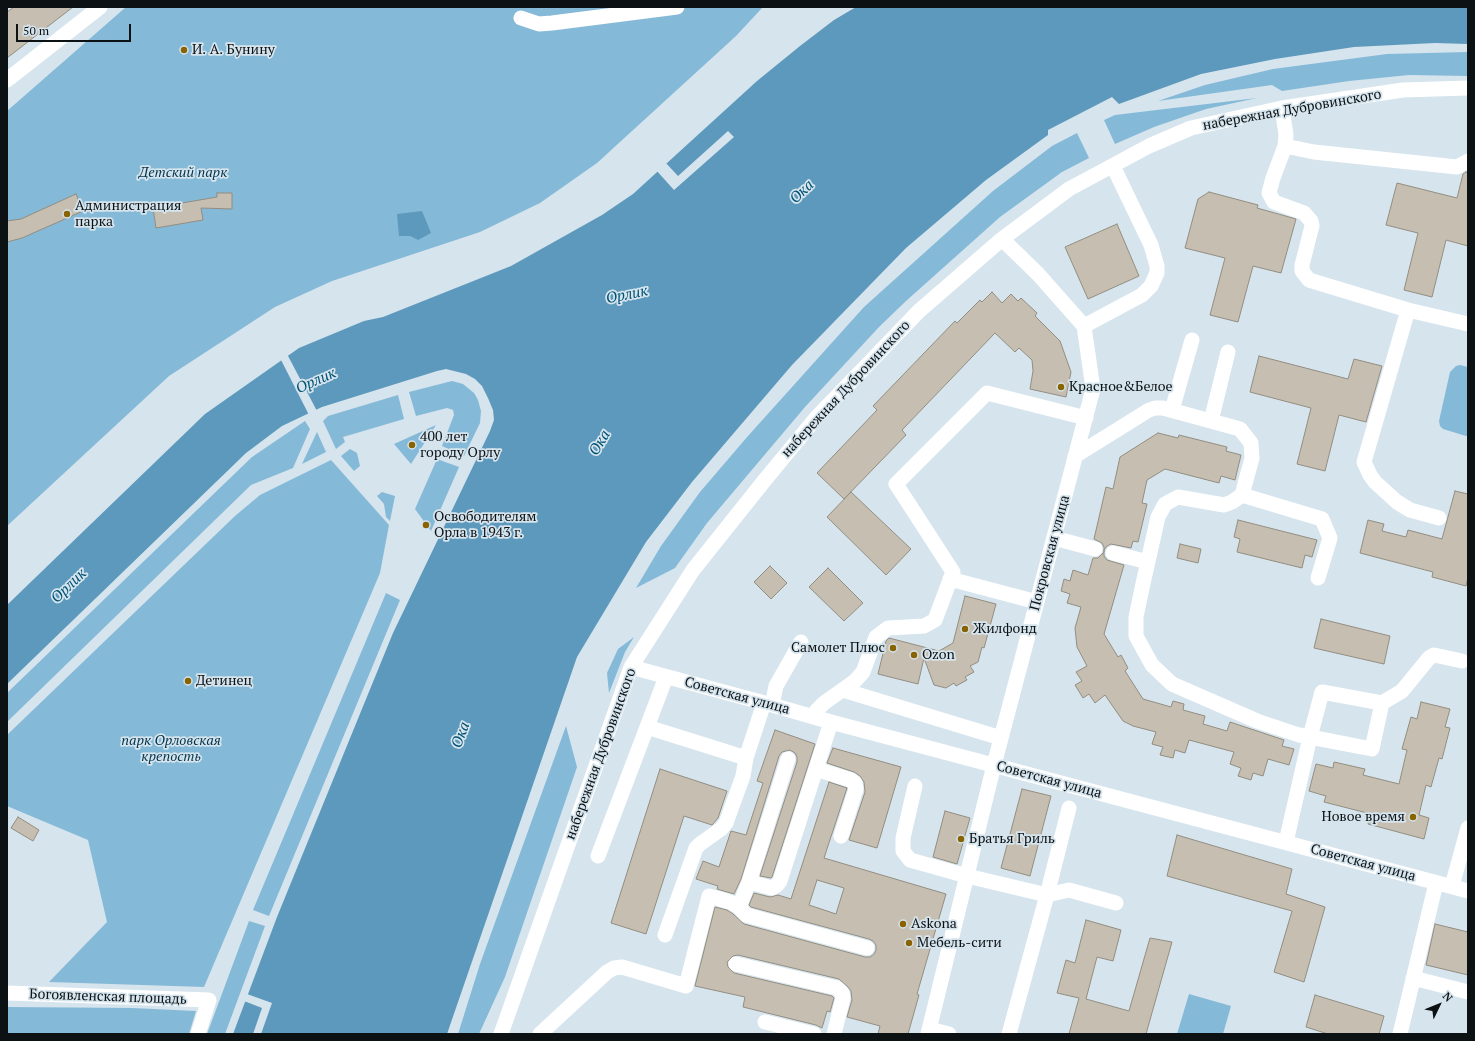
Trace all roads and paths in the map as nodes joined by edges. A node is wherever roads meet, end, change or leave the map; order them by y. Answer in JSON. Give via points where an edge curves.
{"nodes":[{"id":1,"x":100,"y":7,"type":"edge"},
{"id":2,"x":677,"y":7,"type":"edge"},
{"id":3,"x":521,"y":18,"type":"dead end"},
{"id":4,"x":7,"y":80,"type":"edge"},
{"id":5,"x":1468,"y":88,"type":"edge"},
{"id":6,"x":1282,"y":108,"type":"junction"},
{"id":7,"x":1285,"y":146,"type":"junction"},
{"id":8,"x":1468,"y":161,"type":"edge"},
{"id":9,"x":1113,"y":166,"type":"junction"},
{"id":10,"x":1002,"y":239,"type":"junction"},
{"id":11,"x":1408,"y":310,"type":"junction"},
{"id":12,"x":1468,"y":324,"type":"edge"},
{"id":13,"x":1084,"y":326,"type":"junction"},
{"id":14,"x":1192,"y":340,"type":"dead end"},
{"id":15,"x":1228,"y":352,"type":"dead end"},
{"id":16,"x":1172,"y":410,"type":"junction"},
{"id":17,"x":1086,"y":418,"type":"junction"},
{"id":18,"x":1211,"y":421,"type":"junction"},
{"id":19,"x":1075,"y":456,"type":"junction"},
{"id":20,"x":1242,"y":496,"type":"junction"},
{"id":21,"x":1439,"y":518,"type":"dead end"},
{"id":22,"x":1054,"y":538,"type":"junction"},
{"id":23,"x":1095,"y":549,"type":"dead end"},
{"id":24,"x":1113,"y":553,"type":"dead end"},
{"id":25,"x":1148,"y":562,"type":"junction"},
{"id":26,"x":1318,"y":578,"type":"dead end"},
{"id":27,"x":950,"y":579,"type":"junction"},
{"id":28,"x":1037,"y":602,"type":"junction"},
{"id":29,"x":801,"y":642,"type":"dead end"},
{"id":30,"x":1462,"y":661,"type":"dead end"},
{"id":31,"x":631,"y":667,"type":"junction"},
{"id":32,"x":666,"y":676,"type":"junction"},
{"id":33,"x":843,"y":690,"type":"junction"},
{"id":34,"x":768,"y":704,"type":"junction"},
{"id":35,"x":1382,"y":704,"type":"junction"},
{"id":36,"x":813,"y":717,"type":"junction"},
{"id":37,"x":831,"y":722,"type":"junction"},
{"id":38,"x":647,"y":727,"type":"junction"},
{"id":39,"x":1310,"y":737,"type":"junction"},
{"id":40,"x":1001,"y":738,"type":"junction"},
{"id":41,"x":746,"y":758,"type":"junction"},
{"id":42,"x":788,"y":759,"type":"dead end"},
{"id":43,"x":994,"y":765,"type":"junction"},
{"id":44,"x":816,"y":769,"type":"junction"},
{"id":45,"x":915,"y":786,"type":"dead end"},
{"id":46,"x":1069,"y":808,"type":"dead end"},
{"id":47,"x":1468,"y":828,"type":"edge"},
{"id":48,"x":841,"y":836,"type":"dead end"},
{"id":49,"x":1286,"y":842,"type":"junction"},
{"id":50,"x":598,"y":856,"type":"dead end"},
{"id":51,"x":967,"y":876,"type":"junction"},
{"id":52,"x":748,"y":882,"type":"junction"},
{"id":53,"x":1436,"y":883,"type":"junction"},
{"id":54,"x":1452,"y":886,"type":"junction"},
{"id":55,"x":1468,"y":891,"type":"edge"},
{"id":56,"x":1047,"y":895,"type":"junction"},
{"id":57,"x":1116,"y":903,"type":"dead end"},
{"id":58,"x":739,"y":907,"type":"junction"},
{"id":59,"x":666,"y":935,"type":"dead end"},
{"id":60,"x":867,"y":948,"type":"dead end"},
{"id":61,"x":736,"y":964,"type":"dead end"},
{"id":62,"x":1413,"y":978,"type":"junction"},
{"id":63,"x":1468,"y":992,"type":"edge"},
{"id":64,"x":7,"y":993,"type":"edge"},
{"id":65,"x":765,"y":1022,"type":"dead end"},
{"id":66,"x":928,"y":1032,"type":"edge"},
{"id":67,"x":198,"y":1034,"type":"edge"},
{"id":68,"x":501,"y":1034,"type":"edge"},
{"id":69,"x":540,"y":1034,"type":"edge"},
{"id":70,"x":814,"y":1034,"type":"edge"},
{"id":71,"x":834,"y":1034,"type":"edge"},
{"id":72,"x":949,"y":1034,"type":"edge"},
{"id":73,"x":1010,"y":1034,"type":"edge"},
{"id":74,"x":1400,"y":1034,"type":"edge"}],
"edges":[{"from":1,"to":4,"type":"street"},
{"from":2,"to":3,"type":"street","via":[[539,24]]},
{"from":5,"to":6,"type":"street","name":"набережная Дубровинского","via":[[1403,90]]},
{"from":6,"to":7,"type":"street"},
{"from":6,"to":9,"type":"street","name":"набережная Дубровинского","via":[[1191,128]]},
{"from":7,"to":8,"type":"street","via":[[1314,152],[1457,167]]},
{"from":7,"to":11,"type":"street","via":[[1269,194],[1274,202],[1304,213],[1311,221],[1302,265],[1304,275],[1309,280]]},
{"from":9,"to":10,"type":"street","name":"набережная Дубровинского","via":[[1069,189]]},
{"from":9,"to":13,"type":"street","via":[[1150,245],[1157,273],[1151,286],[1142,295]]},
{"from":10,"to":13,"type":"street","via":[[1038,274]]},
{"from":10,"to":31,"type":"street","name":"набережная Дубровинского","via":[[919,311],[816,418],[693,570]]},
{"from":11,"to":12,"type":"street"},
{"from":11,"to":21,"type":"street","via":[[1364,462],[1375,482],[1397,502],[1410,510]]},
{"from":13,"to":17,"type":"street","name":"Покровская улица","via":[[1093,389]]},
{"from":14,"to":16,"type":"street"},
{"from":15,"to":18,"type":"street"},
{"from":16,"to":18,"type":"street"},
{"from":16,"to":19,"type":"street","via":[[1149,410]]},
{"from":17,"to":19,"type":"street","name":"Покровская улица"},
{"from":17,"to":27,"type":"street","via":[[987,393],[896,484],[953,572]]},
{"from":18,"to":20,"type":"street","via":[[1240,429],[1251,443],[1252,458]]},
{"from":19,"to":22,"type":"street","name":"Покровская улица"},
{"from":20,"to":25,"type":"street","via":[[1224,505],[1178,497],[1165,504],[1158,517]]},
{"from":20,"to":26,"type":"street","via":[[1322,519],[1330,538]]},
{"from":22,"to":23,"type":"street"},
{"from":22,"to":28,"type":"street","name":"Покровская улица"},
{"from":24,"to":25,"type":"street"},
{"from":25,"to":39,"type":"street","via":[[1136,617],[1136,636],[1152,665],[1172,684],[1256,721]]},
{"from":27,"to":28,"type":"street"},
{"from":27,"to":33,"type":"street","via":[[934,620],[924,626],[888,628],[876,637],[863,672]]},
{"from":28,"to":40,"type":"street","name":"Покровская улица"},
{"from":29,"to":34,"type":"street"},
{"from":30,"to":35,"type":"street","via":[[1434,655],[1402,691]]},
{"from":31,"to":32,"type":"street","name":"Советская улица"},
{"from":31,"to":68,"type":"street","name":"набережная Дубровинского"},
{"from":32,"to":34,"type":"street","name":"Советская улица"},
{"from":32,"to":38,"type":"street"},
{"from":33,"to":36,"type":"street","via":[[824,703]]},
{"from":33,"to":40,"type":"street"},
{"from":34,"to":36,"type":"street","name":"Советская улица"},
{"from":34,"to":41,"type":"street"},
{"from":35,"to":39,"type":"street","via":[[1322,692]]},
{"from":35,"to":39,"type":"street","via":[[1372,749]]},
{"from":36,"to":37,"type":"street","name":"Советская улица"},
{"from":37,"to":43,"type":"street","name":"Советская улица"},
{"from":37,"to":44,"type":"street"},
{"from":38,"to":41,"type":"street"},
{"from":38,"to":50,"type":"street"},
{"from":39,"to":49,"type":"street"},
{"from":40,"to":43,"type":"street","name":"Покровская улица"},
{"from":41,"to":59,"type":"street","via":[[743,776],[726,823],[696,848]]},
{"from":42,"to":52,"type":"street"},
{"from":43,"to":49,"type":"street","name":"Советская улица"},
{"from":43,"to":51,"type":"street","name":"Покровская улица"},
{"from":44,"to":48,"type":"street","via":[[851,780],[855,784],[856,789]]},
{"from":44,"to":52,"type":"street","via":[[780,881],[772,888]]},
{"from":45,"to":51,"type":"street","via":[[903,838],[903,851],[910,860]]},
{"from":46,"to":56,"type":"street"},
{"from":47,"to":54,"type":"street"},
{"from":49,"to":53,"type":"street","name":"Советская улица"},
{"from":51,"to":56,"type":"street"},
{"from":51,"to":66,"type":"street","name":"Покровская улица"},
{"from":52,"to":58,"type":"street"},
{"from":53,"to":54,"type":"street","name":"Советская улица"},
{"from":53,"to":62,"type":"street"},
{"from":54,"to":55,"type":"street","name":"Советская улица"},
{"from":56,"to":57,"type":"street","via":[[1070,890]]},
{"from":56,"to":73,"type":"street"},
{"from":58,"to":60,"type":"street","via":[[746,915]]},
{"from":58,"to":69,"type":"street","via":[[709,896],[686,986],[622,967],[614,968]]},
{"from":61,"to":71,"type":"street","via":[[837,988],[843,998]]},
{"from":62,"to":63,"type":"street"},
{"from":62,"to":74,"type":"street"},
{"from":64,"to":67,"type":"street","name":"Богоявленская площадь","via":[[209,1000]]},
{"from":65,"to":70,"type":"street"},
{"from":66,"to":72,"type":"street"}]}
